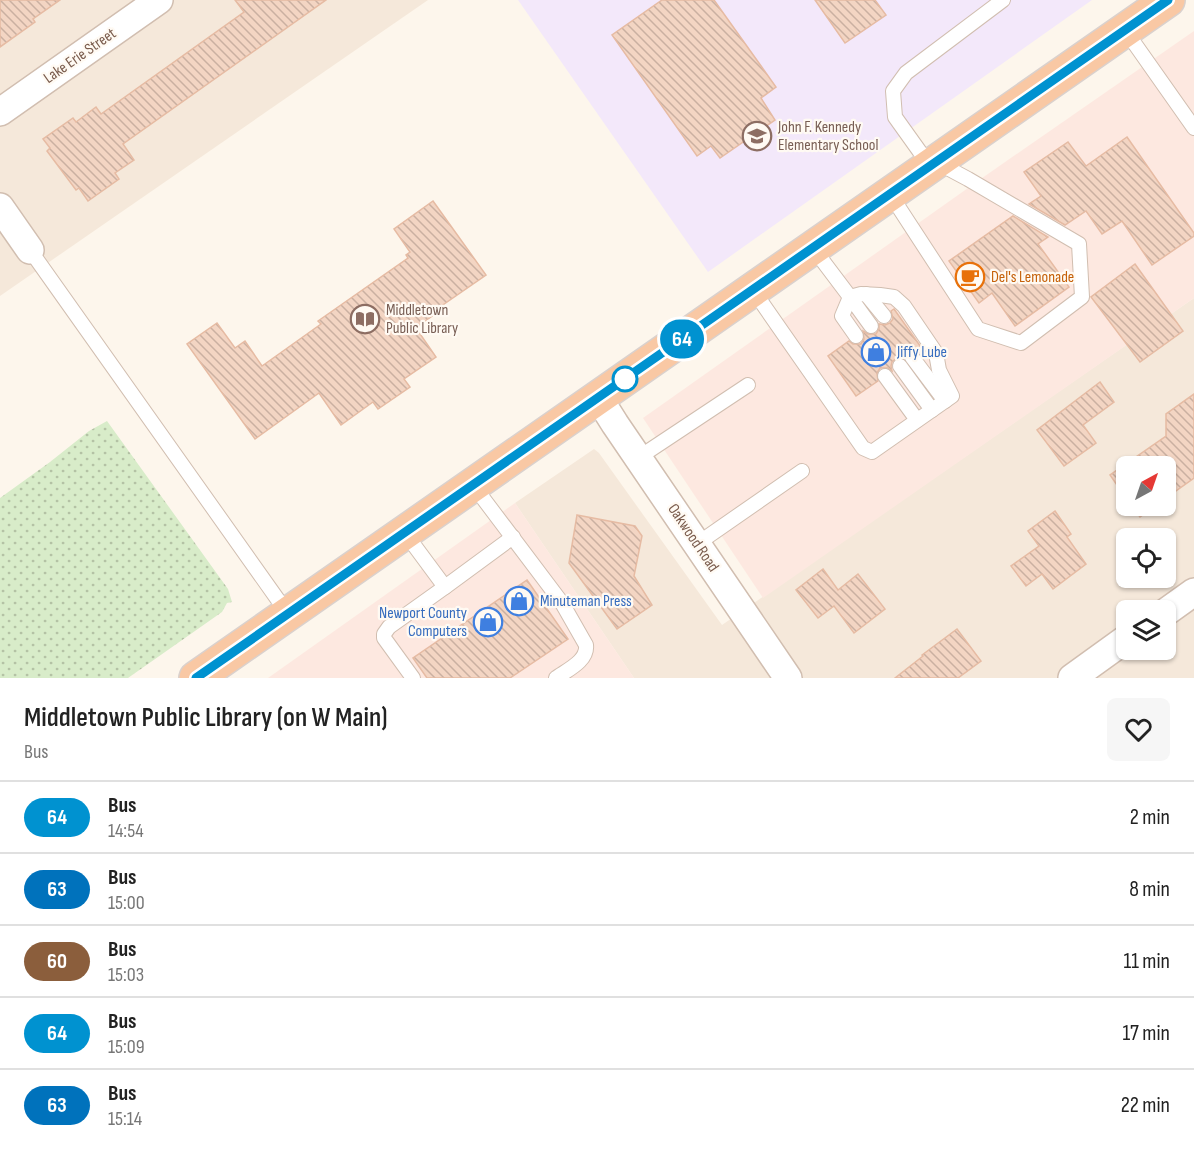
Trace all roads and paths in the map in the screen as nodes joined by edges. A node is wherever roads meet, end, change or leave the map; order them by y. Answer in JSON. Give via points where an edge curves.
{"nodes":[{"id":1,"x":159,"y":0,"type":"edge"},
{"id":2,"x":1003,"y":0,"type":"edge"},
{"id":3,"x":1168,"y":0,"type":"edge"},
{"id":4,"x":1125,"y":30,"type":"junction"},
{"id":5,"x":0,"y":112,"type":"edge"},
{"id":6,"x":1194,"y":128,"type":"edge"},
{"id":7,"x":933,"y":164,"type":"junction"},
{"id":8,"x":890,"y":194,"type":"junction"},
{"id":9,"x":0,"y":207,"type":"edge"},
{"id":10,"x":813,"y":248,"type":"junction"},
{"id":11,"x":30,"y":250,"type":"joint"},
{"id":12,"x":753,"y":290,"type":"junction"},
{"id":13,"x":866,"y":294,"type":"junction"},
{"id":14,"x":850,"y":297,"type":"junction"},
{"id":15,"x":884,"y":316,"type":"dead end"},
{"id":16,"x":871,"y":326,"type":"dead end"},
{"id":17,"x":856,"y":336,"type":"dead end"},
{"id":18,"x":912,"y":357,"type":"dead end"},
{"id":19,"x":900,"y":366,"type":"dead end"},
{"id":20,"x":885,"y":376,"type":"dead end"},
{"id":21,"x":748,"y":385,"type":"dead end"},
{"id":22,"x":598,"y":398,"type":"junction"},
{"id":23,"x":945,"y":401,"type":"junction"},
{"id":24,"x":932,"y":410,"type":"junction"},
{"id":25,"x":917,"y":420,"type":"junction"},
{"id":26,"x":638,"y":459,"type":"junction"},
{"id":27,"x":802,"y":471,"type":"dead end"},
{"id":28,"x":473,"y":485,"type":"junction"},
{"id":29,"x":405,"y":532,"type":"junction"},
{"id":30,"x":513,"y":537,"type":"junction"},
{"id":31,"x":697,"y":544,"type":"junction"},
{"id":32,"x":445,"y":587,"type":"junction"},
{"id":33,"x":1194,"y":592,"type":"edge"},
{"id":34,"x":1176,"y":605,"type":"edge"},
{"id":35,"x":288,"y":614,"type":"junction"},
{"id":36,"x":1116,"y":646,"type":"edge"},
{"id":37,"x":196,"y":678,"type":"edge"},
{"id":38,"x":413,"y":678,"type":"edge"},
{"id":39,"x":556,"y":678,"type":"edge"},
{"id":40,"x":788,"y":678,"type":"edge"},
{"id":41,"x":1072,"y":678,"type":"edge"}],
"edges":[{"from":1,"to":5,"type":"street","name":"Lake Erie Street"},
{"from":2,"to":7,"type":"lane","via":[[906,73],[893,91],[895,117]]},
{"from":3,"to":4,"type":"highway"},
{"from":4,"to":6,"type":"lane"},
{"from":4,"to":7,"type":"highway"},
{"from":7,"to":8,"type":"highway"},
{"from":7,"to":8,"type":"lane","via":[[968,179],[1079,244],[1082,297],[1021,343],[978,329]]},
{"from":8,"to":10,"type":"highway"},
{"from":9,"to":11,"type":"street"},
{"from":10,"to":12,"type":"highway"},
{"from":10,"to":14,"type":"lane"},
{"from":11,"to":35,"type":"lane"},
{"from":12,"to":22,"type":"highway"},
{"from":12,"to":25,"type":"lane","via":[[863,448],[872,452]]},
{"from":13,"to":14,"type":"lane"},
{"from":13,"to":15,"type":"lane"},
{"from":13,"to":23,"type":"lane","via":[[894,297],[903,306],[936,353],[939,370],[952,396]]},
{"from":14,"to":16,"type":"lane"},
{"from":14,"to":17,"type":"lane","via":[[843,316]]},
{"from":18,"to":23,"type":"lane"},
{"from":19,"to":24,"type":"lane"},
{"from":20,"to":25,"type":"lane"},
{"from":21,"to":26,"type":"lane"},
{"from":22,"to":26,"type":"street","name":"Oakwood Road"},
{"from":22,"to":28,"type":"highway"},
{"from":23,"to":24,"type":"lane"},
{"from":24,"to":25,"type":"lane"},
{"from":26,"to":31,"type":"street","name":"Oakwood Road"},
{"from":27,"to":31,"type":"lane"},
{"from":28,"to":29,"type":"highway"},
{"from":28,"to":30,"type":"lane"},
{"from":29,"to":32,"type":"lane"},
{"from":29,"to":35,"type":"highway"},
{"from":30,"to":32,"type":"lane"},
{"from":30,"to":39,"type":"lane","via":[[562,603],[586,645],[581,660]]},
{"from":31,"to":40,"type":"street","name":"Oakwood Road"},
{"from":32,"to":38,"type":"lane","via":[[384,634]]},
{"from":33,"to":34,"type":"street"},
{"from":35,"to":37,"type":"highway"},
{"from":36,"to":41,"type":"street"}]}
